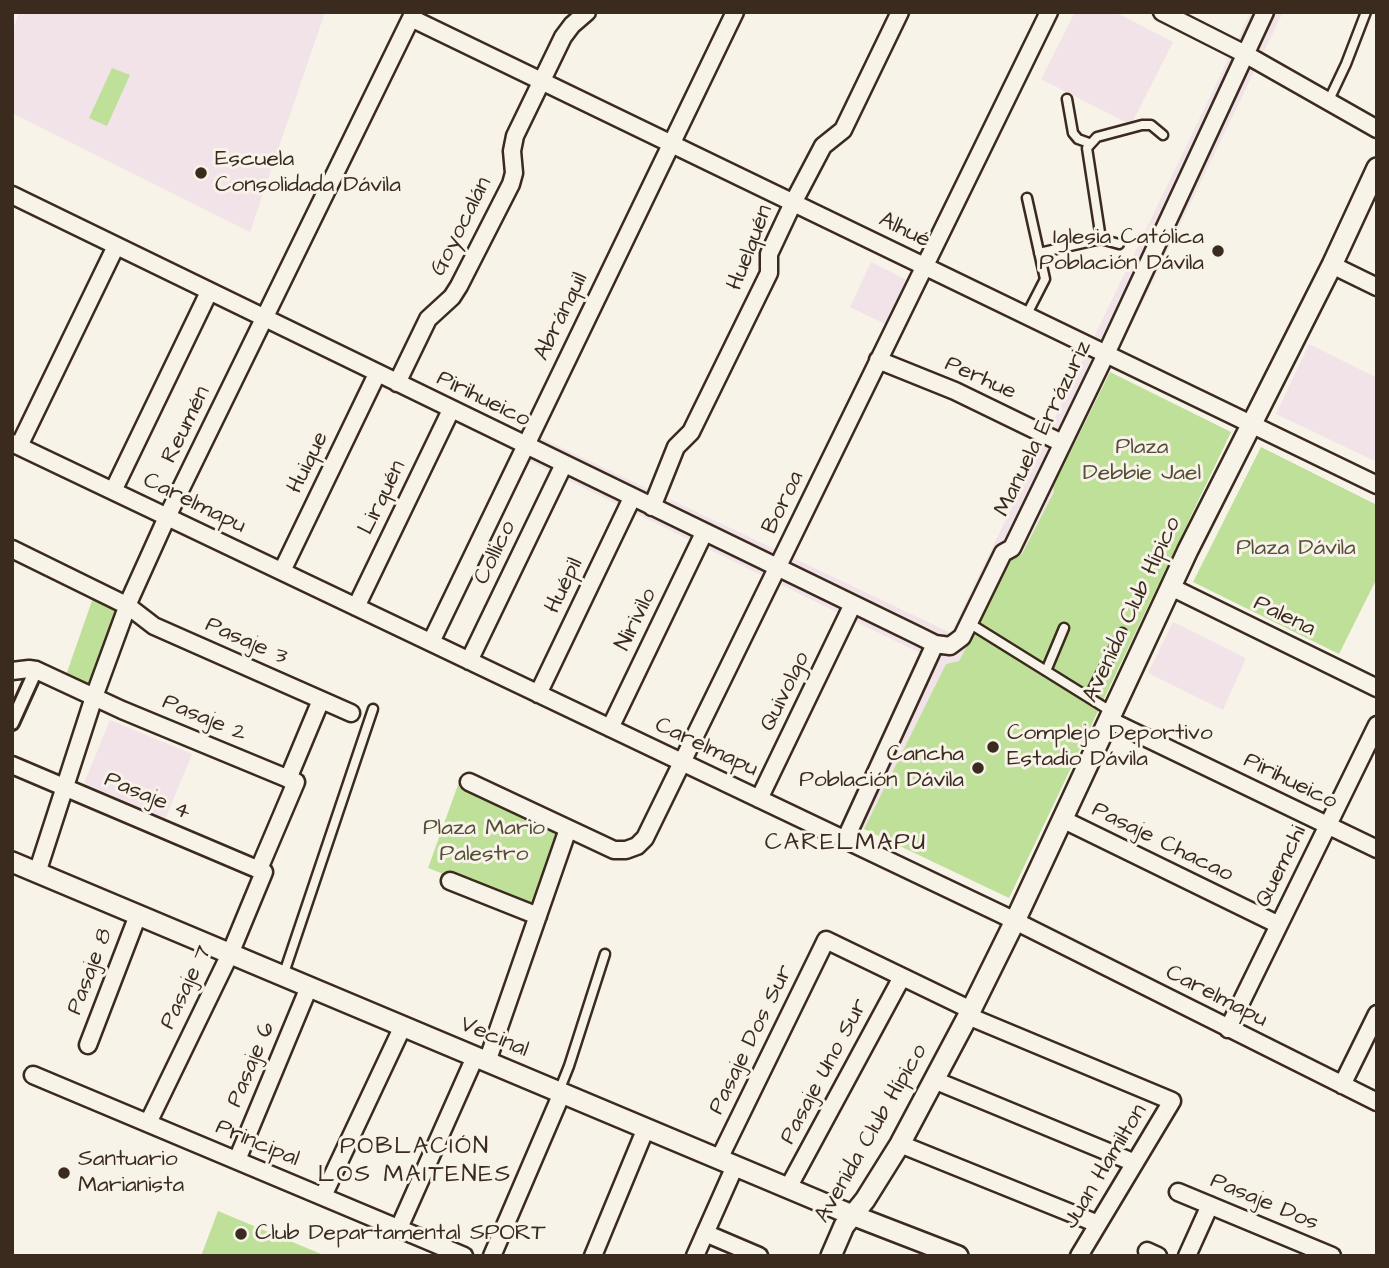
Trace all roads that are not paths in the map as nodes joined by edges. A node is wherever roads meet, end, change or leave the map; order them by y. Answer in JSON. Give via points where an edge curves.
{"nodes":[{"id":1,"x":587,"y":12,"type":"edge"},
{"id":2,"x":735,"y":12,"type":"edge"},
{"id":3,"x":900,"y":12,"type":"edge"},
{"id":4,"x":1049,"y":12,"type":"edge"},
{"id":5,"x":1162,"y":12,"type":"edge"},
{"id":6,"x":1265,"y":12,"type":"edge"},
{"id":7,"x":1366,"y":12,"type":"edge"},
{"id":8,"x":412,"y":15,"type":"edge"},
{"id":9,"x":1245,"y":54,"type":"junction"},
{"id":10,"x":541,"y":81,"type":"junction"},
{"id":11,"x":1067,"y":99,"type":"dead end"},
{"id":12,"x":1328,"y":102,"type":"junction"},
{"id":13,"x":1377,"y":129,"type":"edge"},
{"id":14,"x":1163,"y":135,"type":"dead end"},
{"id":15,"x":1089,"y":143,"type":"junction"},
{"id":16,"x":672,"y":144,"type":"junction"},
{"id":17,"x":1377,"y":167,"type":"edge"},
{"id":18,"x":1027,"y":198,"type":"dead end"},
{"id":19,"x":14,"y":202,"type":"edge"},
{"id":20,"x":793,"y":203,"type":"junction"},
{"id":21,"x":1101,"y":239,"type":"junction"},
{"id":22,"x":1119,"y":244,"type":"dead end"},
{"id":23,"x":116,"y":246,"type":"junction"},
{"id":24,"x":1039,"y":253,"type":"junction"},
{"id":25,"x":1332,"y":265,"type":"junction"},
{"id":26,"x":923,"y":266,"type":"junction"},
{"id":27,"x":1377,"y":287,"type":"edge"},
{"id":28,"x":209,"y":292,"type":"junction"},
{"id":29,"x":1026,"y":316,"type":"junction"},
{"id":30,"x":264,"y":318,"type":"junction"},
{"id":31,"x":1106,"y":354,"type":"junction"},
{"id":32,"x":878,"y":360,"type":"junction"},
{"id":33,"x":377,"y":374,"type":"junction"},
{"id":34,"x":397,"y":383,"type":"junction"},
{"id":35,"x":451,"y":410,"type":"junction"},
{"id":36,"x":1250,"y":424,"type":"junction"},
{"id":37,"x":1062,"y":443,"type":"junction"},
{"id":38,"x":16,"y":445,"type":"edge"},
{"id":39,"x":526,"y":446,"type":"junction"},
{"id":40,"x":564,"y":464,"type":"junction"},
{"id":41,"x":1377,"y":485,"type":"edge"},
{"id":42,"x":113,"y":491,"type":"junction"},
{"id":43,"x":632,"y":498,"type":"junction"},
{"id":44,"x":652,"y":507,"type":"junction"},
{"id":45,"x":167,"y":517,"type":"junction"},
{"id":46,"x":705,"y":533,"type":"junction"},
{"id":47,"x":12,"y":549,"type":"edge"},
{"id":48,"x":778,"y":568,"type":"junction"},
{"id":49,"x":282,"y":571,"type":"junction"},
{"id":50,"x":1171,"y":587,"type":"junction"},
{"id":51,"x":853,"y":604,"type":"junction"},
{"id":52,"x":128,"y":606,"type":"junction"},
{"id":53,"x":356,"y":607,"type":"junction"},
{"id":54,"x":969,"y":623,"type":"junction"},
{"id":55,"x":1064,"y":628,"type":"dead end"},
{"id":56,"x":1122,"y":633,"type":"dead end"},
{"id":57,"x":431,"y":642,"type":"junction"},
{"id":58,"x":935,"y":644,"type":"junction"},
{"id":59,"x":469,"y":661,"type":"junction"},
{"id":60,"x":36,"y":670,"type":"junction"},
{"id":61,"x":12,"y":671,"type":"edge"},
{"id":62,"x":1046,"y":671,"type":"junction"},
{"id":63,"x":1377,"y":688,"type":"edge"},
{"id":64,"x":538,"y":694,"type":"junction"},
{"id":65,"x":1089,"y":697,"type":"junction"},
{"id":66,"x":94,"y":698,"type":"junction"},
{"id":67,"x":321,"y":701,"type":"junction"},
{"id":68,"x":373,"y":709,"type":"dead end"},
{"id":69,"x":351,"y":713,"type":"dead end"},
{"id":70,"x":1111,"y":716,"type":"junction"},
{"id":71,"x":12,"y":723,"type":"edge"},
{"id":72,"x":1377,"y":725,"type":"edge"},
{"id":73,"x":610,"y":728,"type":"junction"},
{"id":74,"x":684,"y":763,"type":"junction"},
{"id":75,"x":12,"y":765,"type":"edge"},
{"id":76,"x":292,"y":781,"type":"junction"},
{"id":77,"x":469,"y":782,"type":"dead end"},
{"id":78,"x":66,"y":788,"type":"junction"},
{"id":79,"x":759,"y":799,"type":"junction"},
{"id":80,"x":1062,"y":820,"type":"junction"},
{"id":81,"x":1328,"y":825,"type":"junction"},
{"id":82,"x":568,"y":829,"type":"junction"},
{"id":83,"x":845,"y":840,"type":"junction"},
{"id":84,"x":1377,"y":849,"type":"edge"},
{"id":85,"x":12,"y":862,"type":"edge"},
{"id":86,"x":261,"y":870,"type":"junction"},
{"id":87,"x":37,"y":873,"type":"junction"},
{"id":88,"x":450,"y":881,"type":"dead end"},
{"id":89,"x":138,"y":915,"type":"junction"},
{"id":90,"x":538,"y":916,"type":"junction"},
{"id":91,"x":1015,"y":921,"type":"junction"},
{"id":92,"x":1279,"y":925,"type":"junction"},
{"id":93,"x":230,"y":954,"type":"junction"},
{"id":94,"x":605,"y":954,"type":"dead end"},
{"id":95,"x":283,"y":976,"type":"junction"},
{"id":96,"x":902,"y":977,"type":"junction"},
{"id":97,"x":309,"y":987,"type":"junction"},
{"id":98,"x":969,"y":1013,"type":"junction"},
{"id":99,"x":1377,"y":1014,"type":"edge"},
{"id":100,"x":403,"y":1026,"type":"junction"},
{"id":101,"x":1228,"y":1029,"type":"junction"},
{"id":102,"x":88,"y":1045,"type":"dead end"},
{"id":103,"x":481,"y":1059,"type":"junction"},
{"id":104,"x":33,"y":1075,"type":"dead end"},
{"id":105,"x":934,"y":1080,"type":"junction"},
{"id":106,"x":1342,"y":1085,"type":"junction"},
{"id":107,"x":560,"y":1092,"type":"junction"},
{"id":108,"x":1377,"y":1102,"type":"edge"},
{"id":109,"x":148,"y":1123,"type":"junction"},
{"id":110,"x":646,"y":1128,"type":"junction"},
{"id":111,"x":900,"y":1144,"type":"junction"},
{"id":112,"x":237,"y":1160,"type":"junction"},
{"id":113,"x":727,"y":1162,"type":"junction"},
{"id":114,"x":1135,"y":1163,"type":"junction"},
{"id":115,"x":788,"y":1188,"type":"junction"},
{"id":116,"x":1178,"y":1192,"type":"dead end"},
{"id":117,"x":323,"y":1196,"type":"junction"},
{"id":118,"x":1210,"y":1205,"type":"junction"},
{"id":119,"x":852,"y":1214,"type":"junction"},
{"id":120,"x":1098,"y":1224,"type":"junction"},
{"id":121,"x":399,"y":1228,"type":"junction"},
{"id":122,"x":705,"y":1233,"type":"junction"},
{"id":123,"x":464,"y":1256,"type":"edge"},
{"id":124,"x":492,"y":1256,"type":"edge"},
{"id":125,"x":593,"y":1256,"type":"edge"},
{"id":126,"x":695,"y":1256,"type":"edge"},
{"id":127,"x":758,"y":1256,"type":"edge"},
{"id":128,"x":831,"y":1256,"type":"edge"},
{"id":129,"x":958,"y":1256,"type":"edge"},
{"id":130,"x":1079,"y":1256,"type":"edge"},
{"id":131,"x":1187,"y":1256,"type":"edge"},
{"id":132,"x":1332,"y":1256,"type":"edge"}],
"edges":[{"from":1,"to":10,"type":"street","name":"Goyocalán","via":[[563,37]]},
{"from":2,"to":16,"type":"street","name":"Abránquil"},
{"from":3,"to":20,"type":"street","name":"Huelquén","via":[[843,130],[822,146]]},
{"from":4,"to":26,"type":"street","name":"Boroa"},
{"from":5,"to":9,"type":"street"},
{"from":6,"to":9,"type":"street","name":"Manuela Errázuriz"},
{"from":7,"to":12,"type":"lane"},
{"from":8,"to":10,"type":"street","name":"Alhué"},
{"from":8,"to":30,"type":"street","name":"Reumén"},
{"from":9,"to":12,"type":"street"},
{"from":9,"to":31,"type":"street","name":"Manuela Errázuriz"},
{"from":10,"to":16,"type":"street","name":"Alhué"},
{"from":10,"to":34,"type":"street","name":"Goyocalán","via":[[514,140],[511,184],[456,291],[428,319]]},
{"from":11,"to":15,"type":"lane","via":[[1073,133]]},
{"from":12,"to":13,"type":"street"},
{"from":14,"to":15,"type":"lane","via":[[1151,125],[1142,125]]},
{"from":15,"to":21,"type":"lane","via":[[1086,153]]},
{"from":16,"to":20,"type":"street","name":"Alhué"},
{"from":16,"to":39,"type":"street","name":"Abránquil"},
{"from":17,"to":25,"type":"street","name":"Avenida Club Hípico"},
{"from":18,"to":24,"type":"lane"},
{"from":19,"to":23,"type":"street","name":"Pirihueico"},
{"from":20,"to":26,"type":"street","name":"Alhué"},
{"from":20,"to":44,"type":"street","name":"Huelquén","via":[[769,254],[769,273],[691,432],[676,447]]},
{"from":21,"to":22,"type":"lane"},
{"from":21,"to":24,"type":"lane"},
{"from":23,"to":28,"type":"street","name":"Pirihueico"},
{"from":23,"to":38,"type":"street"},
{"from":24,"to":29,"type":"lane","via":[[1045,279]]},
{"from":25,"to":27,"type":"street"},
{"from":25,"to":36,"type":"street","name":"Avenida Club Hípico"},
{"from":26,"to":29,"type":"street","name":"Alhué"},
{"from":26,"to":32,"type":"street","name":"Boroa"},
{"from":28,"to":30,"type":"street","name":"Pirihueico"},
{"from":28,"to":42,"type":"street"},
{"from":29,"to":31,"type":"street","name":"Alhué"},
{"from":30,"to":33,"type":"street","name":"Pirihueico"},
{"from":30,"to":45,"type":"street","name":"Reumén"},
{"from":31,"to":36,"type":"street","name":"Alhué"},
{"from":31,"to":37,"type":"street","name":"Manuela Errázuriz"},
{"from":32,"to":37,"type":"street","name":"Perhue"},
{"from":32,"to":48,"type":"street","name":"Boroa"},
{"from":33,"to":34,"type":"street","name":"Pirihueico"},
{"from":33,"to":49,"type":"street","name":"Huique"},
{"from":34,"to":35,"type":"street","name":"Pirihueico"},
{"from":35,"to":39,"type":"street","name":"Pirihueico"},
{"from":35,"to":53,"type":"street","name":"Lirquén"},
{"from":36,"to":41,"type":"street","name":"Alhué"},
{"from":36,"to":50,"type":"street","name":"Avenida Club Hípico"},
{"from":37,"to":54,"type":"street","name":"Manuela Errázuriz","via":[[1012,548],[1003,553]]},
{"from":38,"to":42,"type":"street","name":"Carelmapu"},
{"from":39,"to":40,"type":"street","name":"Pirihueico"},
{"from":39,"to":57,"type":"street","name":"Abránquil"},
{"from":40,"to":43,"type":"street","name":"Pirihueico"},
{"from":40,"to":59,"type":"street","name":"Collico"},
{"from":42,"to":45,"type":"street","name":"Carelmapu"},
{"from":43,"to":44,"type":"street","name":"Pirihueico"},
{"from":43,"to":64,"type":"street","name":"Huépil"},
{"from":44,"to":46,"type":"street","name":"Pirihueico"},
{"from":45,"to":49,"type":"street","name":"Carelmapu"},
{"from":45,"to":52,"type":"street","name":"Reumén"},
{"from":46,"to":48,"type":"street","name":"Pirihueico"},
{"from":46,"to":73,"type":"street","name":"Nirivilo"},
{"from":47,"to":52,"type":"street","name":"Pasaje 3"},
{"from":48,"to":51,"type":"street","name":"Pirihueico"},
{"from":48,"to":74,"type":"street","name":"Boroa"},
{"from":49,"to":53,"type":"street","name":"Carelmapu"},
{"from":50,"to":63,"type":"street","name":"Palena"},
{"from":50,"to":70,"type":"street","name":"Avenida Club Hípico"},
{"from":51,"to":58,"type":"street","name":"Pirihueico"},
{"from":51,"to":79,"type":"street","name":"Quivolgo"},
{"from":52,"to":66,"type":"street","name":"Reumén"},
{"from":52,"to":67,"type":"street","name":"Pasaje 3","via":[[154,626]]},
{"from":53,"to":57,"type":"street","name":"Carelmapu"},
{"from":54,"to":58,"type":"street","name":"Manuela Errázuriz","via":[[953,645]]},
{"from":54,"to":62,"type":"lane"},
{"from":55,"to":62,"type":"lane"},
{"from":56,"to":65,"type":"lane"},
{"from":57,"to":59,"type":"street","name":"Carelmapu"},
{"from":58,"to":83,"type":"street"},
{"from":59,"to":64,"type":"street","name":"Carelmapu"},
{"from":60,"to":61,"type":"street"},
{"from":60,"to":66,"type":"street","name":"Pasaje 2"},
{"from":60,"to":71,"type":"street"},
{"from":62,"to":65,"type":"lane"},
{"from":64,"to":73,"type":"street","name":"Carelmapu"},
{"from":65,"to":70,"type":"lane"},
{"from":66,"to":76,"type":"street","name":"Pasaje 2"},
{"from":66,"to":78,"type":"street","name":"Reumén"},
{"from":67,"to":69,"type":"street","name":"Pasaje 3"},
{"from":67,"to":76,"type":"street","name":"Pasaje 7"},
{"from":68,"to":95,"type":"lane"},
{"from":70,"to":80,"type":"street","name":"Avenida Club Hípico"},
{"from":70,"to":81,"type":"street","name":"Pirihueico"},
{"from":72,"to":81,"type":"street","name":"Quemchi"},
{"from":73,"to":74,"type":"street","name":"Carelmapu"},
{"from":74,"to":79,"type":"street","name":"Carelmapu"},
{"from":74,"to":82,"type":"street","name":"Boroa","via":[[637,846],[614,850]]},
{"from":75,"to":78,"type":"street","name":"Pasaje 4"},
{"from":76,"to":86,"type":"street","name":"Pasaje 7"},
{"from":77,"to":82,"type":"street","name":"Boroa"},
{"from":78,"to":86,"type":"street","name":"Pasaje 4"},
{"from":78,"to":87,"type":"street","name":"Reumén"},
{"from":79,"to":83,"type":"street","name":"Carelmapu"},
{"from":80,"to":91,"type":"street","name":"Avenida Club Hípico"},
{"from":80,"to":92,"type":"street","name":"Pasaje Chacao"},
{"from":81,"to":84,"type":"street","name":"Pirihueico"},
{"from":81,"to":92,"type":"street","name":"Quemchi"},
{"from":82,"to":90,"type":"street"},
{"from":83,"to":91,"type":"street","name":"Carelmapu"},
{"from":85,"to":87,"type":"street","name":"Vecinal"},
{"from":86,"to":93,"type":"street","name":"Pasaje 7"},
{"from":87,"to":89,"type":"street","name":"Vecinal"},
{"from":88,"to":90,"type":"street"},
{"from":89,"to":93,"type":"street","name":"Vecinal"},
{"from":89,"to":102,"type":"street","name":"Pasaje 8"},
{"from":90,"to":103,"type":"street"},
{"from":91,"to":98,"type":"street","name":"Avenida Club Hípico"},
{"from":91,"to":101,"type":"street","name":"Carelmapu"},
{"from":92,"to":101,"type":"street","name":"Quemchi"},
{"from":93,"to":95,"type":"street","name":"Vecinal"},
{"from":93,"to":109,"type":"street","name":"Pasaje 7"},
{"from":94,"to":107,"type":"lane"},
{"from":95,"to":97,"type":"street","name":"Vecinal"},
{"from":96,"to":98,"type":"street"},
{"from":96,"to":113,"type":"street","name":"Pasaje Dos Sur","via":[[827,940]]},
{"from":96,"to":115,"type":"street","name":"Pasaje Uno Sur"},
{"from":97,"to":100,"type":"street","name":"Vecinal"},
{"from":97,"to":112,"type":"street","name":"Pasaje 6"},
{"from":98,"to":105,"type":"street","name":"Avenida Club Hípico"},
{"from":98,"to":114,"type":"street","name":"Juan Hamilton","via":[[1172,1101]]},
{"from":99,"to":106,"type":"street"},
{"from":100,"to":103,"type":"street","name":"Vecinal"},
{"from":100,"to":117,"type":"street"},
{"from":101,"to":106,"type":"street","name":"Carelmapu"},
{"from":103,"to":107,"type":"street","name":"Vecinal"},
{"from":103,"to":121,"type":"street"},
{"from":104,"to":109,"type":"street","name":"Principal"},
{"from":105,"to":111,"type":"street","name":"Avenida Club Hípico"},
{"from":105,"to":114,"type":"street"},
{"from":106,"to":108,"type":"street","name":"Carelmapu"},
{"from":107,"to":110,"type":"street","name":"Vecinal"},
{"from":107,"to":124,"type":"street"},
{"from":109,"to":112,"type":"street","name":"Principal"},
{"from":110,"to":113,"type":"street","name":"Vecinal"},
{"from":110,"to":125,"type":"street"},
{"from":111,"to":119,"type":"street","name":"Avenida Club Hípico"},
{"from":111,"to":120,"type":"street"},
{"from":112,"to":117,"type":"street","name":"Principal"},
{"from":113,"to":115,"type":"street","name":"Vecinal"},
{"from":113,"to":122,"type":"street","name":"Pasaje Dos Sur"},
{"from":114,"to":120,"type":"street","name":"Juan Hamilton"},
{"from":115,"to":119,"type":"street","name":"Vecinal"},
{"from":116,"to":118,"type":"street","name":"Pasaje Dos"},
{"from":117,"to":121,"type":"street","name":"Principal"},
{"from":118,"to":131,"type":"street"},
{"from":118,"to":132,"type":"street","name":"Pasaje Dos"},
{"from":119,"to":128,"type":"street","name":"Avenida Club Hípico"},
{"from":119,"to":129,"type":"street","name":"Vecinal"},
{"from":120,"to":130,"type":"street","name":"Juan Hamilton"},
{"from":121,"to":123,"type":"street","name":"Principal"},
{"from":122,"to":126,"type":"street","name":"Pasaje Dos Sur"},
{"from":122,"to":127,"type":"street"}]}
